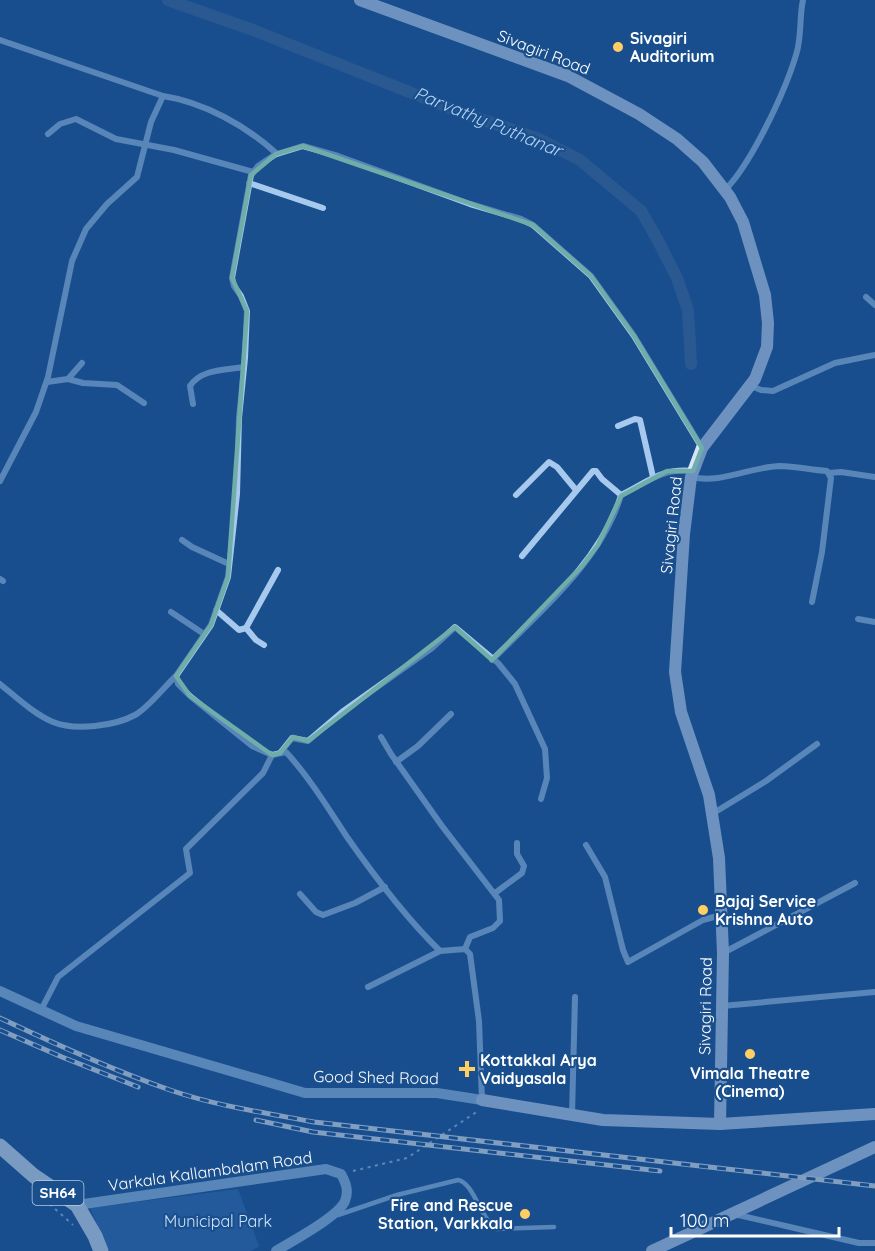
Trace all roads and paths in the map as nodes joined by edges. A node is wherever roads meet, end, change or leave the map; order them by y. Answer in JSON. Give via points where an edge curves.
{"nodes":[{"id":1,"x":361,"y":0,"type":"edge"},
{"id":2,"x":803,"y":0,"type":"edge"},
{"id":3,"x":0,"y":40,"type":"edge"},
{"id":4,"x":163,"y":96,"type":"junction"},
{"id":5,"x":48,"y":134,"type":"dead end"},
{"id":6,"x":145,"y":146,"type":"junction"},
{"id":7,"x":276,"y":154,"type":"junction"},
{"id":8,"x":253,"y":172,"type":"junction"},
{"id":9,"x":249,"y":183,"type":"junction"},
{"id":10,"x":724,"y":191,"type":"junction"},
{"id":11,"x":323,"y":208,"type":"dead end"},
{"id":12,"x":866,"y":297,"type":"dead end"},
{"id":13,"x":875,"y":305,"type":"edge"},
{"id":14,"x":875,"y":355,"type":"edge"},
{"id":15,"x":81,"y":363,"type":"dead end"},
{"id":16,"x":244,"y":367,"type":"junction"},
{"id":17,"x":68,"y":379,"type":"junction"},
{"id":18,"x":47,"y":382,"type":"junction"},
{"id":19,"x":751,"y":386,"type":"junction"},
{"id":20,"x":144,"y":403,"type":"dead end"},
{"id":21,"x":193,"y":404,"type":"dead end"},
{"id":22,"x":618,"y":426,"type":"dead end"},
{"id":23,"x":702,"y":448,"type":"junction"},
{"id":24,"x":829,"y":473,"type":"junction"},
{"id":25,"x":692,"y":474,"type":"junction"},
{"id":26,"x":1,"y":477,"type":"edge"},
{"id":27,"x":653,"y":477,"type":"junction"},
{"id":28,"x":875,"y":477,"type":"edge"},
{"id":29,"x":576,"y":489,"type":"junction"},
{"id":30,"x":516,"y":495,"type":"dead end"},
{"id":31,"x":621,"y":495,"type":"junction"},
{"id":32,"x":183,"y":540,"type":"dead end"},
{"id":33,"x":522,"y":556,"type":"dead end"},
{"id":34,"x":229,"y":564,"type":"junction"},
{"id":35,"x":278,"y":570,"type":"dead end"},
{"id":36,"x":812,"y":602,"type":"dead end"},
{"id":37,"x":216,"y":610,"type":"junction"},
{"id":38,"x":171,"y":612,"type":"dead end"},
{"id":39,"x":858,"y":619,"type":"dead end"},
{"id":40,"x":875,"y":622,"type":"edge"},
{"id":41,"x":246,"y":628,"type":"junction"},
{"id":42,"x":204,"y":634,"type":"junction"},
{"id":43,"x":264,"y":645,"type":"dead end"},
{"id":44,"x":492,"y":660,"type":"junction"},
{"id":45,"x":176,"y":676,"type":"junction"},
{"id":46,"x":0,"y":684,"type":"edge"},
{"id":47,"x":451,"y":714,"type":"dead end"},
{"id":48,"x":381,"y":737,"type":"dead end"},
{"id":49,"x":817,"y":744,"type":"dead end"},
{"id":50,"x":280,"y":753,"type":"junction"},
{"id":51,"x":272,"y":755,"type":"junction"},
{"id":52,"x":396,"y":762,"type":"junction"},
{"id":53,"x":541,"y":799,"type":"dead end"},
{"id":54,"x":712,"y":814,"type":"junction"},
{"id":55,"x":517,"y":843,"type":"dead end"},
{"id":56,"x":586,"y":845,"type":"dead end"},
{"id":57,"x":855,"y":883,"type":"dead end"},
{"id":58,"x":385,"y":887,"type":"junction"},
{"id":59,"x":495,"y":893,"type":"junction"},
{"id":60,"x":300,"y":894,"type":"dead end"},
{"id":61,"x":722,"y":915,"type":"junction"},
{"id":62,"x":465,"y":948,"type":"junction"},
{"id":63,"x":440,"y":951,"type":"junction"},
{"id":64,"x":723,"y":953,"type":"junction"},
{"id":65,"x":368,"y":987,"type":"dead end"},
{"id":66,"x":0,"y":990,"type":"edge"},
{"id":67,"x":875,"y":992,"type":"edge"},
{"id":68,"x":574,"y":997,"type":"dead end"},
{"id":69,"x":722,"y":1006,"type":"junction"},
{"id":70,"x":41,"y":1010,"type":"junction"},
{"id":71,"x":487,"y":1101,"type":"junction"},
{"id":72,"x":875,"y":1114,"type":"edge"},
{"id":73,"x":572,"y":1115,"type":"junction"},
{"id":74,"x":720,"y":1124,"type":"junction"},
{"id":75,"x":0,"y":1146,"type":"edge"},
{"id":76,"x":875,"y":1147,"type":"edge"},
{"id":77,"x":341,"y":1174,"type":"junction"},
{"id":78,"x":44,"y":1200,"type":"dead end"},
{"id":79,"x":77,"y":1205,"type":"junction"},
{"id":80,"x":734,"y":1214,"type":"junction"},
{"id":81,"x":330,"y":1218,"type":"junction"},
{"id":82,"x":74,"y":1226,"type":"dead end"},
{"id":83,"x":554,"y":1227,"type":"dead end"},
{"id":84,"x":875,"y":1243,"type":"edge"},
{"id":85,"x":101,"y":1251,"type":"edge"},
{"id":86,"x":276,"y":1251,"type":"edge"},
{"id":87,"x":652,"y":1251,"type":"edge"}],
"edges":[{"from":1,"to":10,"type":"main road","name":"Sivagiri Road","via":[[568,76],[639,114],[677,140],[703,162]]},
{"from":2,"to":10,"type":"street","via":[[796,55],[783,87],[754,147]]},
{"from":3,"to":4,"type":"street"},
{"from":4,"to":6,"type":"street"},
{"from":4,"to":7,"type":"street","via":[[222,116]]},
{"from":5,"to":6,"type":"street","via":[[60,124],[76,119],[105,135]]},
{"from":6,"to":8,"type":"street"},
{"from":6,"to":18,"type":"street","via":[[137,177],[86,229],[72,261]]},
{"from":7,"to":8,"type":"street"},
{"from":7,"to":23,"type":"street","via":[[303,146],[533,225],[591,276],[634,336]]},
{"from":8,"to":9,"type":"street"},
{"from":9,"to":11,"type":"street"},
{"from":9,"to":16,"type":"street","via":[[232,278],[246,306]]},
{"from":10,"to":19,"type":"main road","name":"Sivagiri Road","via":[[743,222],[765,295],[767,347]]},
{"from":12,"to":13,"type":"street"},
{"from":14,"to":19,"type":"street","via":[[835,363],[773,392]]},
{"from":15,"to":17,"type":"street"},
{"from":16,"to":21,"type":"street","via":[[201,374],[194,379],[190,386]]},
{"from":16,"to":34,"type":"street"},
{"from":17,"to":18,"type":"street"},
{"from":17,"to":20,"type":"street","via":[[117,385]]},
{"from":18,"to":26,"type":"street","via":[[36,412]]},
{"from":19,"to":23,"type":"main road","name":"Sivagiri Road"},
{"from":22,"to":27,"type":"street","via":[[640,420]]},
{"from":23,"to":25,"type":"main road","name":"Sivagiri Road"},
{"from":24,"to":25,"type":"street","via":[[780,466],[717,479],[704,480]]},
{"from":24,"to":28,"type":"street"},
{"from":24,"to":36,"type":"street","via":[[822,552]]},
{"from":25,"to":27,"type":"street","via":[[674,471]]},
{"from":25,"to":54,"type":"main road","name":"Sivagiri Road","via":[[675,672],[681,712]]},
{"from":27,"to":31,"type":"street"},
{"from":29,"to":30,"type":"street","via":[[549,462]]},
{"from":29,"to":31,"type":"street","via":[[595,470]]},
{"from":29,"to":33,"type":"street"},
{"from":31,"to":44,"type":"street","via":[[598,545],[546,607]]},
{"from":32,"to":34,"type":"street"},
{"from":34,"to":37,"type":"street"},
{"from":35,"to":41,"type":"street"},
{"from":37,"to":41,"type":"street","via":[[239,630]]},
{"from":37,"to":42,"type":"street"},
{"from":38,"to":42,"type":"street"},
{"from":39,"to":40,"type":"street"},
{"from":41,"to":43,"type":"street"},
{"from":42,"to":45,"type":"street"},
{"from":44,"to":50,"type":"street","via":[[455,627],[308,741],[292,738]]},
{"from":44,"to":53,"type":"street","via":[[514,684],[545,749],[547,778]]},
{"from":45,"to":46,"type":"street","via":[[136,715],[106,725],[82,727],[54,723]]},
{"from":45,"to":51,"type":"street","via":[[190,696],[252,746]]},
{"from":47,"to":52,"type":"street"},
{"from":48,"to":52,"type":"street"},
{"from":49,"to":54,"type":"street"},
{"from":50,"to":51,"type":"street"},
{"from":50,"to":58,"type":"street","via":[[286,752],[298,765]]},
{"from":51,"to":70,"type":"street","via":[[263,772],[186,849],[190,873],[58,977]]},
{"from":52,"to":59,"type":"street"},
{"from":54,"to":61,"type":"main road","name":"Sivagiri Road"},
{"from":55,"to":59,"type":"street","via":[[517,854],[524,866],[522,873]]},
{"from":56,"to":61,"type":"street","via":[[605,877],[627,962],[703,920]]},
{"from":57,"to":64,"type":"street"},
{"from":58,"to":60,"type":"street","via":[[323,915]]},
{"from":58,"to":63,"type":"street"},
{"from":59,"to":62,"type":"street","via":[[500,921],[470,937]]},
{"from":61,"to":64,"type":"main road","name":"Sivagiri Road"},
{"from":62,"to":63,"type":"street"},
{"from":62,"to":71,"type":"street","via":[[470,954]]},
{"from":63,"to":65,"type":"street"},
{"from":64,"to":69,"type":"main road","name":"Sivagiri Road"},
{"from":66,"to":70,"type":"street","name":"Good Shed Road"},
{"from":67,"to":69,"type":"street"},
{"from":68,"to":73,"type":"street"},
{"from":69,"to":74,"type":"main road","name":"Sivagiri Road"},
{"from":70,"to":71,"type":"street","name":"Good Shed Road","via":[[76,1026],[305,1093],[437,1093]]},
{"from":71,"to":73,"type":"main road","name":"Good Shed Road"},
{"from":71,"to":77,"type":"path","via":[[407,1158]]},
{"from":72,"to":74,"type":"main road","name":"Good Shed Road"},
{"from":73,"to":74,"type":"main road","name":"Good Shed Road","via":[[603,1120]]},
{"from":75,"to":79,"type":"main road","number":"SH64","via":[[34,1176]]},
{"from":76,"to":80,"type":"main road"},
{"from":77,"to":79,"type":"street","name":"Varkala Kallambalam Road","via":[[326,1169]]},
{"from":77,"to":81,"type":"street","via":[[347,1184],[345,1202]]},
{"from":78,"to":82,"type":"path"},
{"from":79,"to":85,"type":"main road","number":"SH64"},
{"from":80,"to":84,"type":"street","via":[[859,1243]]},
{"from":80,"to":87,"type":"main road"},
{"from":81,"to":83,"type":"lane","via":[[458,1180],[464,1181],[484,1217],[496,1229]]},
{"from":81,"to":86,"type":"street"}]}
